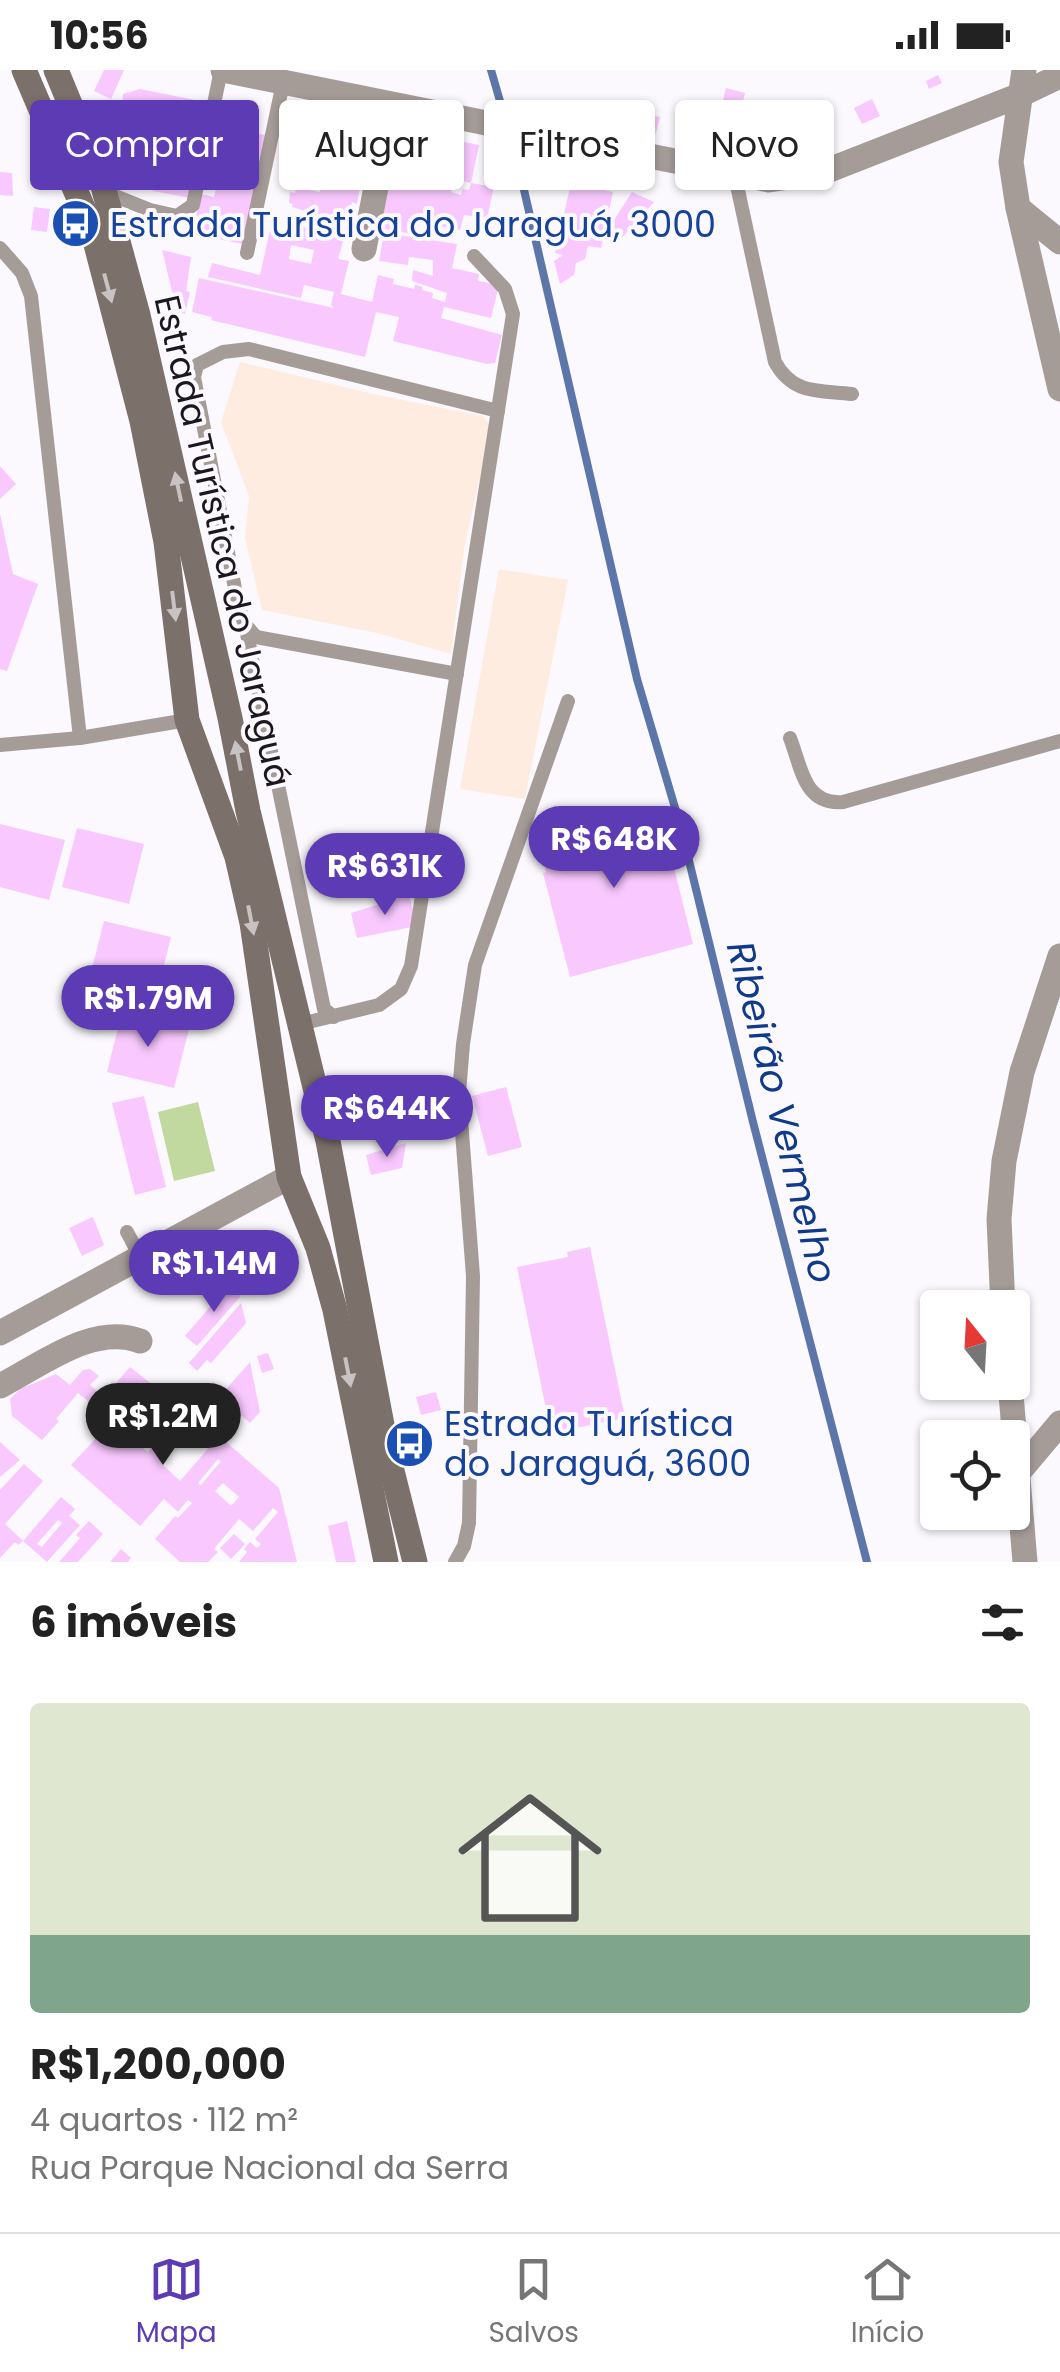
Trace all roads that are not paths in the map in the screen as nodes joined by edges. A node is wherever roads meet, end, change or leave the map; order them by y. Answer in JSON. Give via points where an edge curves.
{"nodes":[{"id":1,"x":24,"y":70,"type":"edge"},
{"id":2,"x":56,"y":70,"type":"edge"},
{"id":3,"x":222,"y":70,"type":"edge"},
{"id":4,"x":1024,"y":70,"type":"edge"},
{"id":5,"x":1060,"y":76,"type":"edge"},
{"id":6,"x":284,"y":83,"type":"junction"},
{"id":7,"x":1018,"y":96,"type":"junction"},
{"id":8,"x":367,"y":100,"type":"edge"},
{"id":9,"x":464,"y":120,"type":"edge"},
{"id":10,"x":675,"y":164,"type":"edge"},
{"id":11,"x":834,"y":168,"type":"edge"},
{"id":12,"x":375,"y":190,"type":"edge"},
{"id":13,"x":738,"y":190,"type":"edge"},
{"id":14,"x":105,"y":192,"type":"junction"},
{"id":15,"x":1018,"y":208,"type":"junction"},
{"id":16,"x":1060,"y":242,"type":"edge"},
{"id":17,"x":0,"y":248,"type":"edge"},
{"id":18,"x":364,"y":249,"type":"dead end"},
{"id":19,"x":247,"y":253,"type":"dead end"},
{"id":20,"x":474,"y":256,"type":"dead end"},
{"id":21,"x":1060,"y":390,"type":"edge"},
{"id":22,"x":852,"y":394,"type":"dead end"},
{"id":23,"x":498,"y":411,"type":"junction"},
{"id":24,"x":244,"y":623,"type":"junction"},
{"id":25,"x":457,"y":674,"type":"junction"},
{"id":26,"x":568,"y":700,"type":"dead end"},
{"id":27,"x":230,"y":718,"type":"junction"},
{"id":28,"x":187,"y":720,"type":"junction"},
{"id":29,"x":80,"y":738,"type":"junction"},
{"id":30,"x":790,"y":738,"type":"dead end"},
{"id":31,"x":1060,"y":740,"type":"edge"},
{"id":32,"x":0,"y":745,"type":"edge"},
{"id":33,"x":1060,"y":956,"type":"edge"},
{"id":34,"x":334,"y":1017,"type":"junction"},
{"id":35,"x":300,"y":1024,"type":"junction"},
{"id":36,"x":328,"y":1141,"type":"junction"},
{"id":37,"x":289,"y":1176,"type":"junction"},
{"id":38,"x":128,"y":1232,"type":"dead end"},
{"id":39,"x":141,"y":1258,"type":"junction"},
{"id":40,"x":1002,"y":1290,"type":"edge"},
{"id":41,"x":0,"y":1332,"type":"edge"},
{"id":42,"x":140,"y":1340,"type":"dead end"},
{"id":43,"x":0,"y":1386,"type":"edge"},
{"id":44,"x":1060,"y":1423,"type":"edge"},
{"id":45,"x":1030,"y":1459,"type":"edge"},
{"id":46,"x":1023,"y":1530,"type":"edge"},
{"id":47,"x":386,"y":1562,"type":"edge"},
{"id":48,"x":416,"y":1562,"type":"edge"},
{"id":49,"x":455,"y":1562,"type":"edge"},
{"id":50,"x":1026,"y":1562,"type":"edge"}],
"edges":[{"from":1,"to":28,"type":"main road","name":"Estrada Turística do Jaraguá","one_way":true,"via":[[92,229],[142,421],[166,542]]},
{"from":2,"to":14,"type":"main road","name":"Estrada Turística do Jaraguá"},
{"from":3,"to":6,"type":"street"},
{"from":3,"to":14,"type":"lane","via":[[193,205],[177,216]]},
{"from":4,"to":7,"type":"street"},
{"from":5,"to":7,"type":"street"},
{"from":6,"to":8,"type":"street"},
{"from":6,"to":19,"type":"lane"},
{"from":7,"to":11,"type":"street"},
{"from":7,"to":15,"type":"street","via":[[1011,162]]},
{"from":9,"to":10,"type":"street"},
{"from":12,"to":18,"type":"street"},
{"from":13,"to":22,"type":"lane","via":[[782,376],[797,387]]},
{"from":27,"to":14,"type":"main road","name":"Estrada Turística do Jaraguá","one_way":true},
{"from":15,"to":16,"type":"street"},
{"from":15,"to":21,"type":"street"},
{"from":17,"to":29,"type":"lane","via":[[31,296]]},
{"from":20,"to":23,"type":"lane","via":[[505,290],[513,314]]},
{"from":23,"to":24,"type":"lane","via":[[249,349],[197,365],[194,378]]},
{"from":23,"to":25,"type":"lane"},
{"from":24,"to":25,"type":"lane","via":[[256,637]]},
{"from":24,"to":34,"type":"lane","via":[[324,1009]]},
{"from":25,"to":34,"type":"lane","via":[[411,966],[400,989],[380,1005]]},
{"from":26,"to":49,"type":"lane","via":[[475,964],[463,1044],[460,1093],[473,1276],[468,1523]]},
{"from":27,"to":28,"type":"main road"},
{"from":35,"to":27,"type":"main road","name":"Estrada Turística do Jaraguá","one_way":true},
{"from":28,"to":29,"type":"lane"},
{"from":28,"to":37,"type":"main road","name":"Estrada Turística do Jaraguá","one_way":true,"via":[[237,857],[252,923]]},
{"from":29,"to":32,"type":"lane"},
{"from":30,"to":31,"type":"lane","via":[[809,789],[830,803]]},
{"from":33,"to":40,"type":"street","via":[[1022,1072],[1004,1161]]},
{"from":34,"to":35,"type":"lane"},
{"from":35,"to":36,"type":"main road","name":"Estrada Turística do Jaraguá"},
{"from":36,"to":37,"type":"main road"},
{"from":36,"to":48,"type":"main road","name":"Estrada Turística do Jaraguá","via":[[387,1451]]},
{"from":37,"to":39,"type":"street"},
{"from":37,"to":47,"type":"main road","name":"Estrada Turística do Jaraguá","one_way":true,"via":[[335,1310]]},
{"from":38,"to":39,"type":"lane"},
{"from":39,"to":41,"type":"street"},
{"from":42,"to":43,"type":"street","via":[[125,1335],[88,1341]]},
{"from":44,"to":45,"type":"street"},
{"from":46,"to":50,"type":"street"}]}
